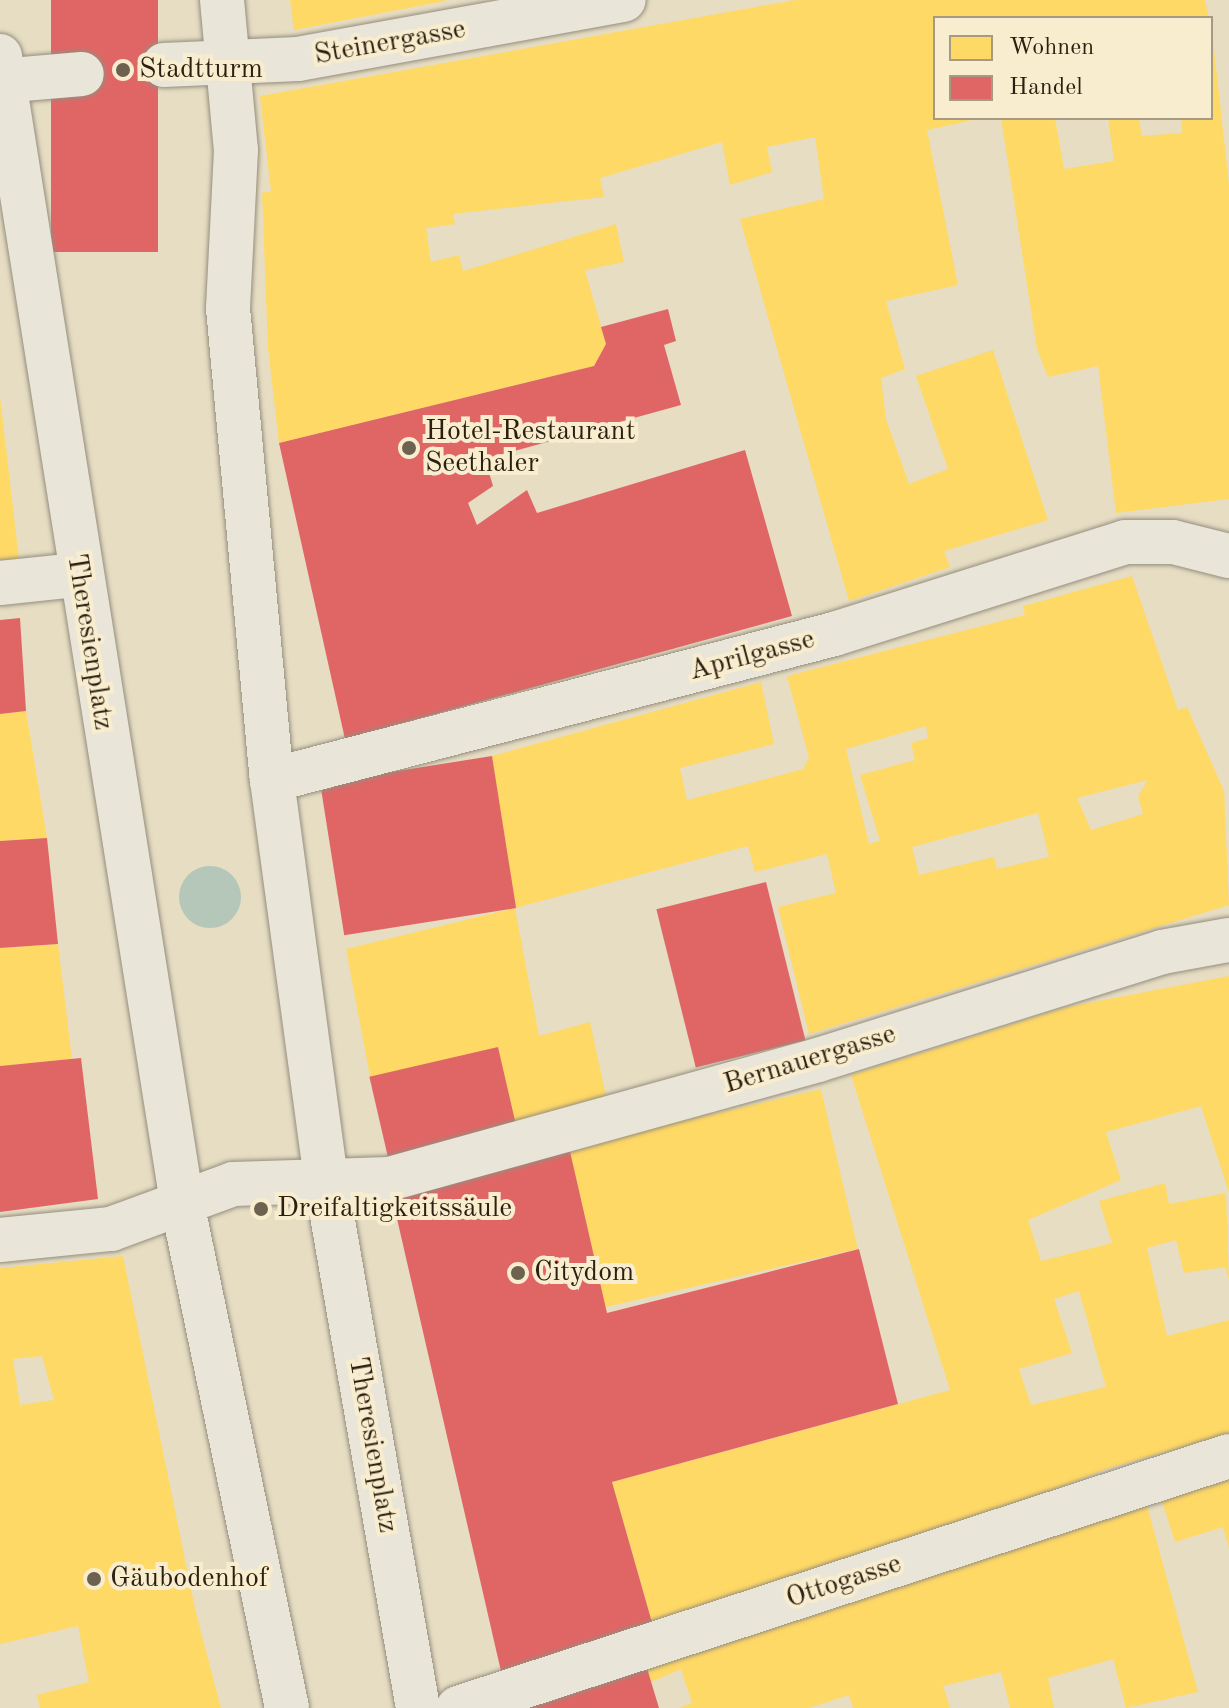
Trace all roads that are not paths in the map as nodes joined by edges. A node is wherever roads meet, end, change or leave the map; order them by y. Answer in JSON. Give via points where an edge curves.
{"nodes":[{"id":1,"x":222,"y":0,"type":"edge"},
{"id":2,"x":624,"y":0,"type":"edge"},
{"id":3,"x":228,"y":63,"type":"junction"},
{"id":4,"x":164,"y":65,"type":"dead end"},
{"id":5,"x":1,"y":73,"type":"edge"},
{"id":6,"x":82,"y":74,"type":"dead end"},
{"id":7,"x":1229,"y":556,"type":"edge"},
{"id":8,"x":78,"y":575,"type":"junction"},
{"id":9,"x":0,"y":583,"type":"edge"},
{"id":10,"x":272,"y":780,"type":"junction"},
{"id":11,"x":1229,"y":940,"type":"edge"},
{"id":12,"x":326,"y":1181,"type":"junction"},
{"id":13,"x":182,"y":1203,"type":"junction"},
{"id":14,"x":0,"y":1240,"type":"edge"},
{"id":15,"x":1229,"y":1456,"type":"edge"},
{"id":16,"x":287,"y":1708,"type":"edge"},
{"id":17,"x":418,"y":1708,"type":"edge"},
{"id":18,"x":458,"y":1708,"type":"edge"}],
"edges":[{"from":1,"to":3,"type":"street","name":"Theresienplatz"},
{"from":2,"to":3,"type":"street","name":"Steinergasse","via":[[298,59]]},
{"from":3,"to":4,"type":"street","name":"Steinergasse"},
{"from":3,"to":10,"type":"street","name":"Theresienplatz","via":[[236,150],[228,308]]},
{"from":5,"to":6,"type":"street"},
{"from":5,"to":8,"type":"street","name":"Theresienplatz"},
{"from":7,"to":10,"type":"street","name":"Aprilgasse","via":[[1173,542],[1125,542],[834,634]]},
{"from":8,"to":9,"type":"street"},
{"from":8,"to":13,"type":"street","name":"Theresienplatz"},
{"from":10,"to":12,"type":"street","name":"Theresienplatz"},
{"from":11,"to":12,"type":"street","name":"Bernauergasse","via":[[1162,952],[818,1060],[389,1179]]},
{"from":12,"to":13,"type":"street","via":[[233,1184]]},
{"from":12,"to":17,"type":"street","name":"Theresienplatz"},
{"from":13,"to":14,"type":"street","via":[[111,1229]]},
{"from":13,"to":16,"type":"street","name":"Theresienplatz"},
{"from":15,"to":18,"type":"street","name":"Ottogasse"}]}
